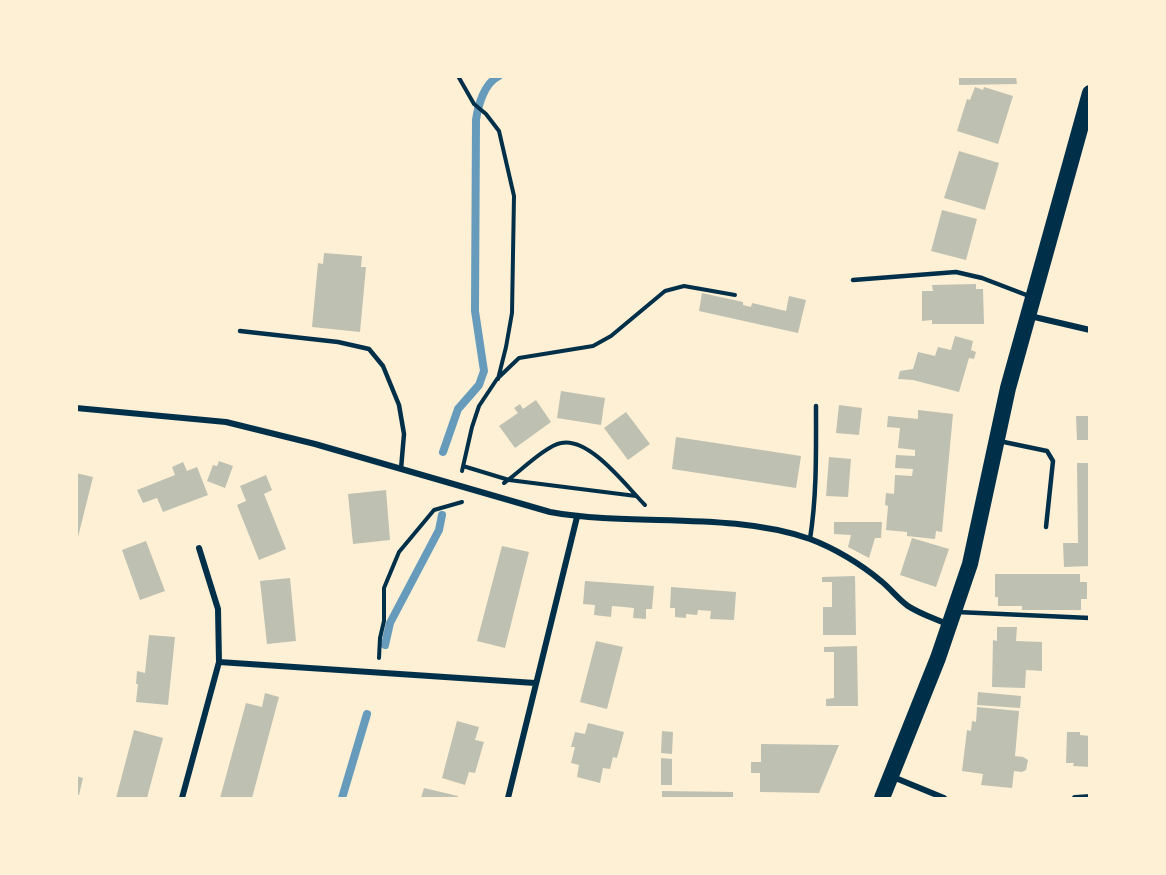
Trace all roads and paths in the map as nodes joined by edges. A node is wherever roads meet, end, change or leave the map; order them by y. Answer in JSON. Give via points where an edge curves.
{"nodes":[{"id":1,"x":458,"y":76,"type":"edge"},
{"id":2,"x":1089,"y":93,"type":"edge"},
{"id":3,"x":853,"y":280,"type":"dead end"},
{"id":4,"x":735,"y":295,"type":"dead end"},
{"id":5,"x":1032,"y":297,"type":"junction"},
{"id":6,"x":1027,"y":315,"type":"junction"},
{"id":7,"x":1089,"y":330,"type":"edge"},
{"id":8,"x":240,"y":331,"type":"dead end"},
{"id":9,"x":497,"y":379,"type":"junction"},
{"id":10,"x":816,"y":406,"type":"dead end"},
{"id":11,"x":76,"y":408,"type":"edge"},
{"id":12,"x":997,"y":441,"type":"junction"},
{"id":13,"x":463,"y":466,"type":"junction"},
{"id":14,"x":401,"y":469,"type":"junction"},
{"id":15,"x":509,"y":480,"type":"junction"},
{"id":16,"x":459,"y":485,"type":"junction"},
{"id":17,"x":489,"y":493,"type":"junction"},
{"id":18,"x":636,"y":496,"type":"junction"},
{"id":19,"x":577,"y":516,"type":"junction"},
{"id":20,"x":660,"y":519,"type":"junction"},
{"id":21,"x":1046,"y":527,"type":"dead end"},
{"id":22,"x":810,"y":539,"type":"junction"},
{"id":23,"x":199,"y":548,"type":"dead end"},
{"id":24,"x":1089,"y":618,"type":"edge"},
{"id":25,"x":952,"y":619,"type":"junction"},
{"id":26,"x":219,"y":662,"type":"junction"},
{"id":27,"x":378,"y":674,"type":"junction"},
{"id":28,"x":535,"y":683,"type":"junction"},
{"id":29,"x":889,"y":776,"type":"junction"},
{"id":30,"x":1089,"y":797,"type":"edge"},
{"id":31,"x":182,"y":798,"type":"edge"},
{"id":32,"x":508,"y":798,"type":"edge"},
{"id":33,"x":882,"y":798,"type":"edge"},
{"id":34,"x":944,"y":798,"type":"edge"},
{"id":35,"x":1075,"y":798,"type":"edge"}],
"edges":[{"from":1,"to":9,"type":"path","via":[[474,104],[499,131],[514,196],[512,314]]},
{"from":2,"to":5,"type":"highway"},
{"from":3,"to":5,"type":"lane","via":[[956,272]]},
{"from":4,"to":9,"type":"path","via":[[684,286],[665,291],[593,346],[519,358]]},
{"from":5,"to":6,"type":"highway"},
{"from":6,"to":7,"type":"street"},
{"from":6,"to":12,"type":"highway"},
{"from":8,"to":14,"type":"lane","via":[[338,342],[369,350],[384,366],[399,405],[404,434]]},
{"from":9,"to":13,"type":"path","via":[[479,406]]},
{"from":10,"to":22,"type":"lane"},
{"from":11,"to":14,"type":"street","via":[[226,422]]},
{"from":12,"to":21,"type":"lane","via":[[1047,452],[1053,461]]},
{"from":12,"to":25,"type":"highway","via":[[976,540]]},
{"from":13,"to":15,"type":"path"},
{"from":13,"to":16,"type":"path"},
{"from":14,"to":16,"type":"street"},
{"from":15,"to":17,"type":"path"},
{"from":15,"to":18,"type":"path"},
{"from":15,"to":18,"type":"path","via":[[560,442],[574,443],[588,448]]},
{"from":16,"to":17,"type":"street"},
{"from":17,"to":19,"type":"street"},
{"from":17,"to":27,"type":"path","via":[[434,510],[399,552],[384,588]]},
{"from":18,"to":20,"type":"path"},
{"from":19,"to":20,"type":"street"},
{"from":19,"to":28,"type":"street"},
{"from":20,"to":22,"type":"street","via":[[759,527]]},
{"from":22,"to":25,"type":"street","via":[[881,580],[907,606]]},
{"from":23,"to":26,"type":"street","via":[[218,609]]},
{"from":24,"to":25,"type":"lane"},
{"from":25,"to":29,"type":"highway"},
{"from":26,"to":27,"type":"street"},
{"from":26,"to":31,"type":"street"},
{"from":27,"to":28,"type":"street"},
{"from":28,"to":32,"type":"street"},
{"from":29,"to":33,"type":"highway"},
{"from":29,"to":34,"type":"street"},
{"from":30,"to":35,"type":"street"}]}
